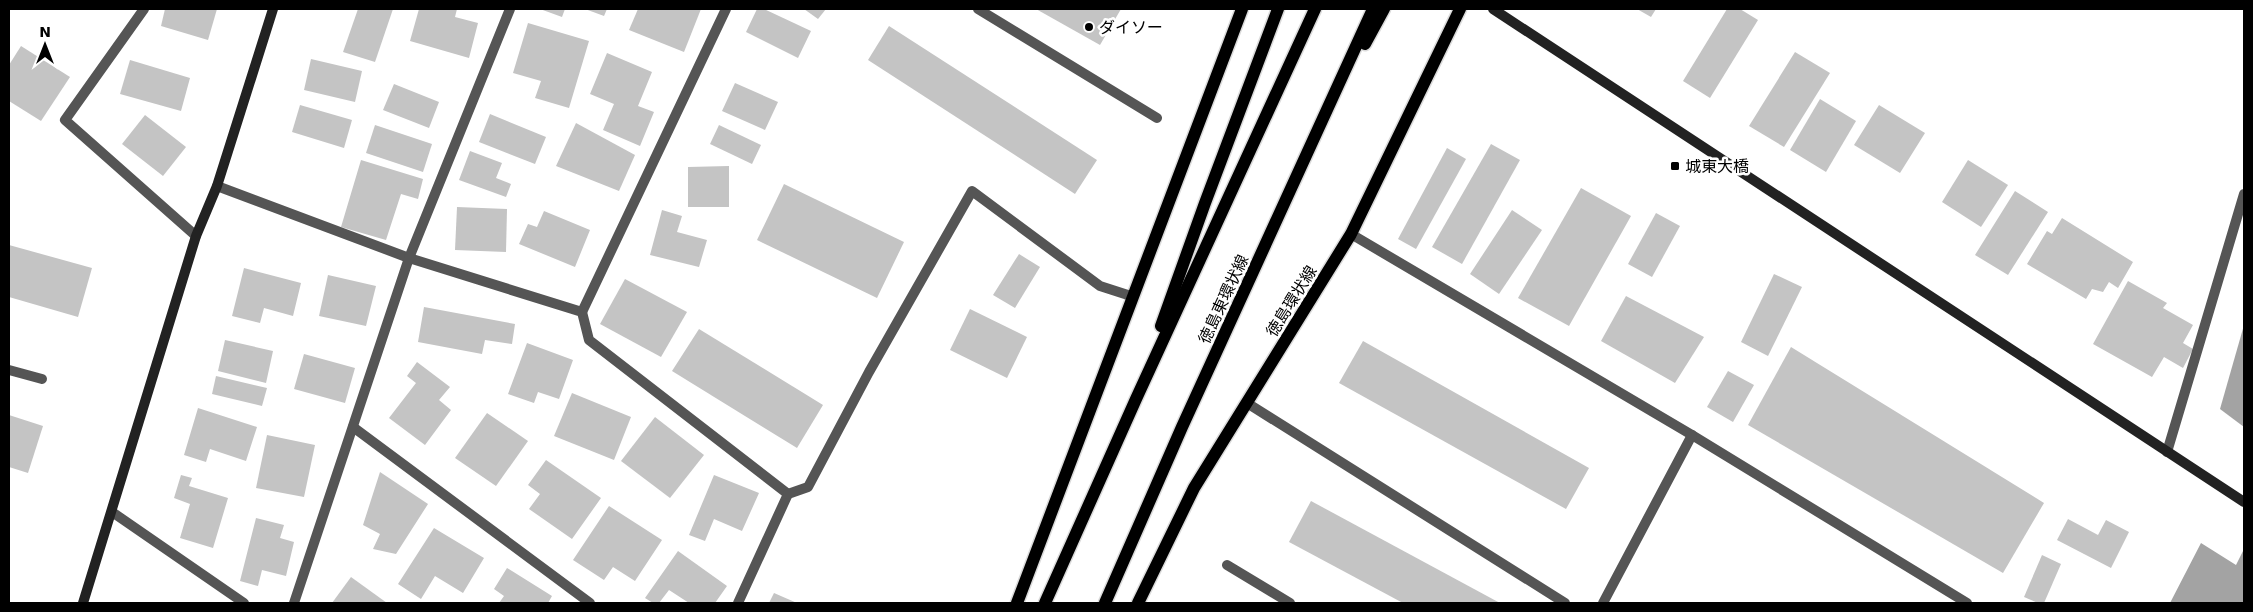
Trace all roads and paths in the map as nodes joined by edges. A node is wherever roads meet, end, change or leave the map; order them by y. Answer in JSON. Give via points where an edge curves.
{"nodes":[{"id":1,"x":144,"y":9,"type":"edge"},
{"id":2,"x":273,"y":9,"type":"edge"},
{"id":3,"x":510,"y":9,"type":"edge"},
{"id":4,"x":726,"y":9,"type":"edge"},
{"id":5,"x":978,"y":9,"type":"edge"},
{"id":6,"x":1242,"y":9,"type":"edge"},
{"id":7,"x":1278,"y":9,"type":"edge"},
{"id":8,"x":1315,"y":9,"type":"edge"},
{"id":9,"x":1373,"y":9,"type":"edge"},
{"id":10,"x":1384,"y":9,"type":"edge"},
{"id":11,"x":1460,"y":9,"type":"edge"},
{"id":12,"x":1493,"y":9,"type":"edge"},
{"id":13,"x":1157,"y":118,"type":"dead end"},
{"id":14,"x":1312,"y":144,"type":"junction"},
{"id":15,"x":217,"y":186,"type":"junction"},
{"id":16,"x":2244,"y":194,"type":"edge"},
{"id":17,"x":1351,"y":234,"type":"junction"},
{"id":18,"x":196,"y":236,"type":"junction"},
{"id":19,"x":409,"y":258,"type":"junction"},
{"id":20,"x":1131,"y":296,"type":"junction"},
{"id":21,"x":582,"y":312,"type":"junction"},
{"id":22,"x":9,"y":370,"type":"edge"},
{"id":23,"x":42,"y":379,"type":"dead end"},
{"id":24,"x":1136,"y":399,"type":"junction"},
{"id":25,"x":1247,"y":403,"type":"junction"},
{"id":26,"x":352,"y":427,"type":"junction"},
{"id":27,"x":1692,"y":435,"type":"junction"},
{"id":28,"x":2167,"y":452,"type":"junction"},
{"id":29,"x":788,"y":494,"type":"junction"},
{"id":30,"x":2244,"y":502,"type":"edge"},
{"id":31,"x":112,"y":512,"type":"junction"},
{"id":32,"x":1226,"y":565,"type":"dead end"},
{"id":33,"x":84,"y":603,"type":"edge"},
{"id":34,"x":244,"y":603,"type":"edge"},
{"id":35,"x":294,"y":603,"type":"edge"},
{"id":36,"x":590,"y":603,"type":"edge"},
{"id":37,"x":738,"y":603,"type":"edge"},
{"id":38,"x":1017,"y":603,"type":"edge"},
{"id":39,"x":1045,"y":603,"type":"edge"},
{"id":40,"x":1105,"y":603,"type":"edge"},
{"id":41,"x":1138,"y":603,"type":"edge"},
{"id":42,"x":1290,"y":603,"type":"edge"},
{"id":43,"x":1565,"y":603,"type":"edge"},
{"id":44,"x":1603,"y":603,"type":"edge"},
{"id":45,"x":1967,"y":603,"type":"edge"}],
"edges":[{"from":1,"to":18,"type":"street","via":[[65,120]]},
{"from":2,"to":15,"type":"street"},
{"from":3,"to":19,"type":"street"},
{"from":4,"to":21,"type":"street"},
{"from":5,"to":13,"type":"street"},
{"from":6,"to":20,"type":"main road"},
{"from":7,"to":24,"type":"main road"},
{"from":8,"to":24,"type":"main road"},
{"from":9,"to":14,"type":"main road","name":"徳島東環状線"},
{"from":10,"to":14,"type":"main road"},
{"from":11,"to":17,"type":"main road","name":"徳島環状線"},
{"from":12,"to":28,"type":"street"},
{"from":14,"to":40,"type":"main road","name":"徳島東環状線"},
{"from":15,"to":18,"type":"street"},
{"from":15,"to":19,"type":"street"},
{"from":16,"to":28,"type":"street"},
{"from":17,"to":25,"type":"main road","name":"徳島環状線"},
{"from":17,"to":27,"type":"street"},
{"from":18,"to":31,"type":"street"},
{"from":19,"to":21,"type":"street"},
{"from":19,"to":26,"type":"street"},
{"from":20,"to":29,"type":"street","via":[[1100,286],[972,191],[808,487]]},
{"from":20,"to":38,"type":"main road"},
{"from":21,"to":29,"type":"street","via":[[589,340]]},
{"from":22,"to":23,"type":"street"},
{"from":24,"to":39,"type":"main road"},
{"from":25,"to":41,"type":"main road","name":"徳島環状線","via":[[1194,488]]},
{"from":25,"to":43,"type":"street"},
{"from":26,"to":35,"type":"street"},
{"from":26,"to":36,"type":"street"},
{"from":27,"to":44,"type":"street"},
{"from":27,"to":45,"type":"street"},
{"from":28,"to":30,"type":"street"},
{"from":29,"to":37,"type":"street"},
{"from":31,"to":33,"type":"street"},
{"from":31,"to":34,"type":"street"},
{"from":32,"to":42,"type":"street"}]}
